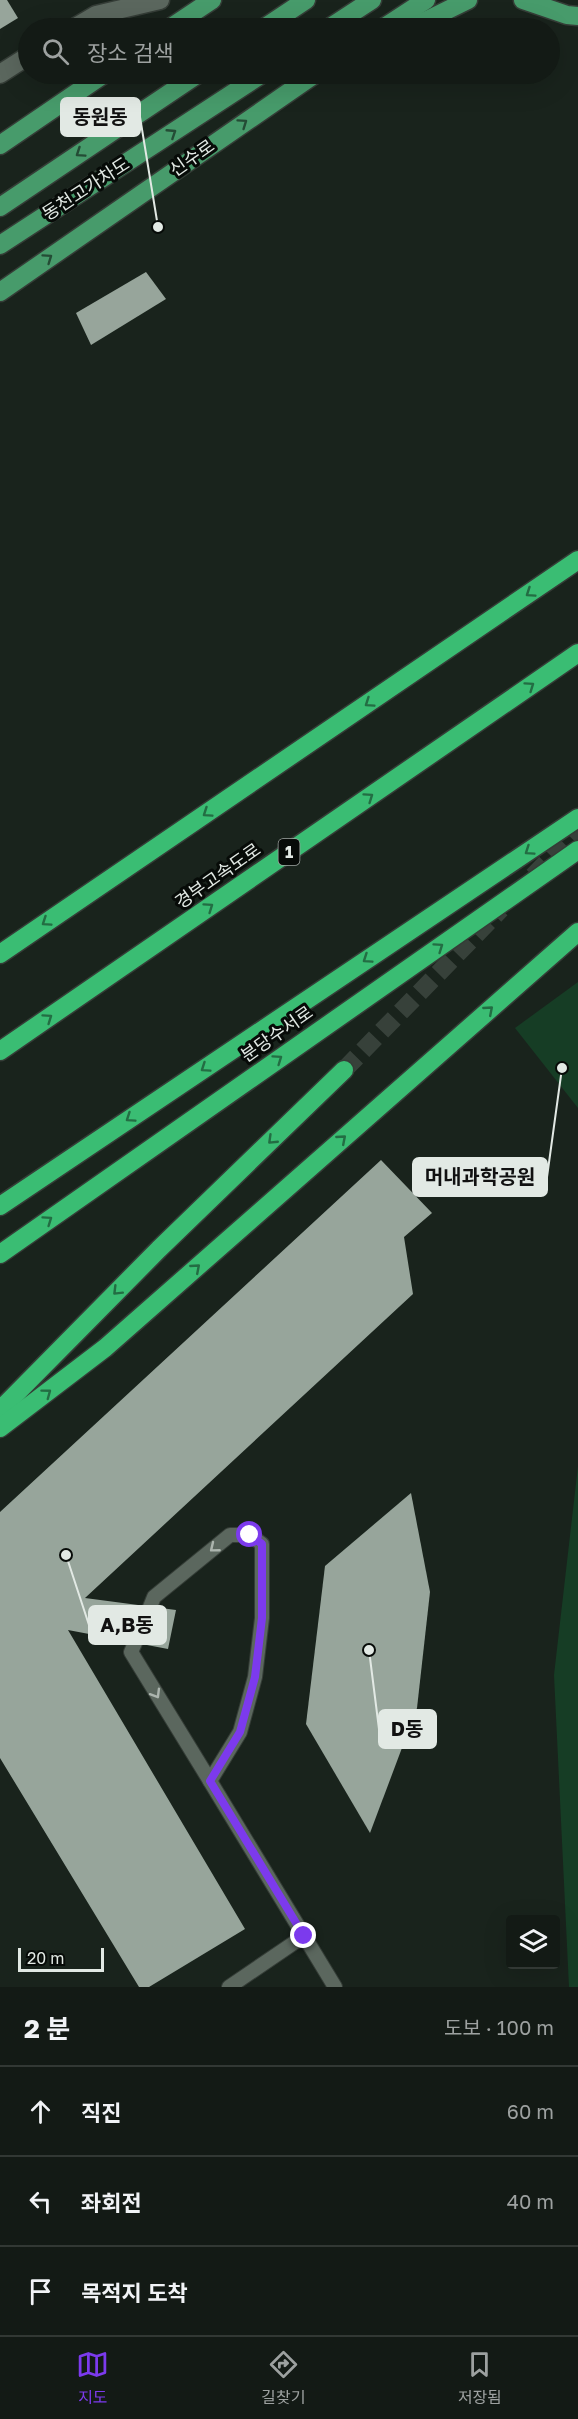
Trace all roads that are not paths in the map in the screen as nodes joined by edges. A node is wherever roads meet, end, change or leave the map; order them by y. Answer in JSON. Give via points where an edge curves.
{"nodes":[{"id":1,"x":160,"y":0,"type":"edge"},
{"id":2,"x":212,"y":0,"type":"edge"},
{"id":3,"x":306,"y":0,"type":"edge"},
{"id":4,"x":372,"y":0,"type":"edge"},
{"id":5,"x":426,"y":0,"type":"edge"},
{"id":6,"x":468,"y":0,"type":"edge"},
{"id":7,"x":523,"y":0,"type":"edge"},
{"id":8,"x":578,"y":16,"type":"edge"},
{"id":9,"x":91,"y":18,"type":"edge"},
{"id":10,"x":185,"y":18,"type":"edge"},
{"id":11,"x":279,"y":18,"type":"edge"},
{"id":12,"x":344,"y":18,"type":"edge"},
{"id":13,"x":398,"y":18,"type":"edge"},
{"id":14,"x":431,"y":18,"type":"edge"},
{"id":15,"x":18,"y":62,"type":"edge"},
{"id":16,"x":0,"y":74,"type":"edge"},
{"id":17,"x":89,"y":84,"type":"edge"},
{"id":18,"x":183,"y":84,"type":"edge"},
{"id":19,"x":247,"y":84,"type":"edge"},
{"id":20,"x":300,"y":84,"type":"edge"},
{"id":21,"x":301,"y":84,"type":"edge"},
{"id":22,"x":295,"y":87,"type":"junction"},
{"id":23,"x":0,"y":145,"type":"edge"},
{"id":24,"x":0,"y":207,"type":"edge"},
{"id":25,"x":0,"y":245,"type":"edge"},
{"id":26,"x":0,"y":292,"type":"edge"},
{"id":27,"x":578,"y":560,"type":"edge"},
{"id":28,"x":578,"y":653,"type":"edge"},
{"id":29,"x":578,"y":818,"type":"edge"},
{"id":30,"x":578,"y":850,"type":"edge"},
{"id":31,"x":578,"y":932,"type":"edge"},
{"id":32,"x":0,"y":954,"type":"edge"},
{"id":33,"x":0,"y":1051,"type":"edge"},
{"id":34,"x":344,"y":1070,"type":"tunnel mouth"},
{"id":35,"x":0,"y":1206,"type":"edge"},
{"id":36,"x":0,"y":1254,"type":"edge"},
{"id":37,"x":0,"y":1410,"type":"edge"},
{"id":38,"x":0,"y":1428,"type":"edge"},
{"id":39,"x":150,"y":1607,"type":"dead end"},
{"id":40,"x":135,"y":1643,"type":"dead end"},
{"id":41,"x":210,"y":1781,"type":"junction"},
{"id":42,"x":304,"y":1936,"type":"junction"},
{"id":43,"x":229,"y":1987,"type":"edge"},
{"id":44,"x":335,"y":1987,"type":"edge"}],
"edges":[{"from":1,"to":9,"type":"street"},
{"from":2,"to":10,"type":"main road"},
{"from":3,"to":11,"type":"main road"},
{"from":4,"to":12,"type":"main road"},
{"from":5,"to":13,"type":"main road"},
{"from":6,"to":14,"type":"main road"},
{"from":7,"to":8,"type":"main road"},
{"from":15,"to":16,"type":"street"},
{"from":17,"to":23,"type":"main road"},
{"from":18,"to":24,"type":"main road","name":"동천고가차도","one_way":true},
{"from":25,"to":19,"type":"main road","name":"동천고가차도","one_way":true},
{"from":20,"to":22,"type":"main road"},
{"from":21,"to":22,"type":"main road"},
{"from":26,"to":22,"type":"main road","name":"신수로","one_way":true},
{"from":27,"to":32,"type":"highway","one_way":true},
{"from":33,"to":28,"type":"highway","name":"경부고속도로","number":"1","one_way":true},
{"from":29,"to":35,"type":"highway","name":"분당수서로","one_way":true},
{"from":36,"to":30,"type":"highway","name":"분당수서로","one_way":true},
{"from":38,"to":31,"type":"highway","one_way":true,"via":[[105,1348]]},
{"from":34,"to":37,"type":"highway","one_way":true},
{"from":41,"to":39,"type":"lane","one_way":true,"via":[[240,1732],[255,1677],[262,1618],[262,1544],[250,1535],[230,1535],[154,1597]]},
{"from":40,"to":41,"type":"lane","one_way":true,"via":[[131,1652]]},
{"from":41,"to":42,"type":"lane"},
{"from":42,"to":43,"type":"lane"},
{"from":42,"to":44,"type":"lane"}]}
